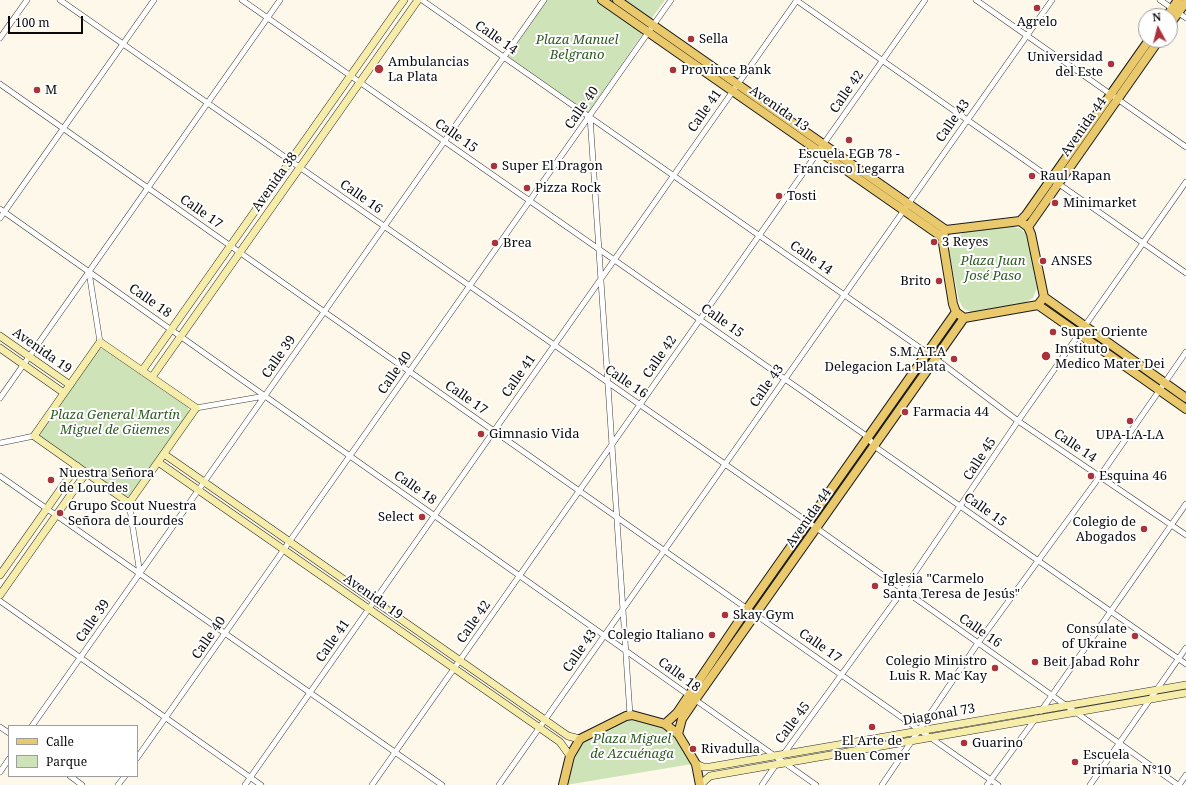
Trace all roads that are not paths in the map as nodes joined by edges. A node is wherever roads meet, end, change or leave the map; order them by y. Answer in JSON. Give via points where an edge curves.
{"nodes":[{"id":1,"x":27,"y":0,"type":"edge"},
{"id":2,"x":60,"y":0,"type":"edge"},
{"id":3,"x":154,"y":0,"type":"edge"},
{"id":4,"x":242,"y":0,"type":"edge"},
{"id":5,"x":280,"y":0,"type":"edge"},
{"id":6,"x":404,"y":0,"type":"edge"},
{"id":7,"x":418,"y":0,"type":"edge"},
{"id":8,"x":422,"y":0,"type":"edge"},
{"id":9,"x":544,"y":0,"type":"edge"},
{"id":10,"x":602,"y":0,"type":"edge"},
{"id":11,"x":616,"y":0,"type":"edge"},
{"id":12,"x":671,"y":0,"type":"edge"},
{"id":13,"x":797,"y":0,"type":"edge"},
{"id":14,"x":925,"y":0,"type":"edge"},
{"id":15,"x":976,"y":0,"type":"edge"},
{"id":16,"x":1052,"y":0,"type":"edge"},
{"id":17,"x":1160,"y":0,"type":"edge"},
{"id":18,"x":1186,"y":2,"type":"edge"},
{"id":19,"x":1171,"y":8,"type":"edge"},
{"id":20,"x":1178,"y":9,"type":"edge"},
{"id":21,"x":268,"y":18,"type":"junction"},
{"id":22,"x":651,"y":29,"type":"junction"},
{"id":23,"x":1027,"y":36,"type":"junction"},
{"id":24,"x":0,"y":38,"type":"edge"},
{"id":25,"x":123,"y":44,"type":"junction"},
{"id":26,"x":1144,"y":48,"type":"edge"},
{"id":27,"x":1153,"y":48,"type":"edge"},
{"id":28,"x":504,"y":57,"type":"junction"},
{"id":29,"x":882,"y":60,"type":"junction"},
{"id":30,"x":352,"y":76,"type":"junction"},
{"id":31,"x":360,"y":82,"type":"junction"},
{"id":32,"x":0,"y":84,"type":"edge"},
{"id":33,"x":735,"y":88,"type":"junction"},
{"id":34,"x":1114,"y":97,"type":"junction"},
{"id":35,"x":208,"y":103,"type":"junction"},
{"id":36,"x":590,"y":116,"type":"junction"},
{"id":37,"x":967,"y":120,"type":"junction"},
{"id":38,"x":63,"y":129,"type":"junction"},
{"id":39,"x":445,"y":141,"type":"junction"},
{"id":40,"x":1186,"y":147,"type":"edge"},
{"id":41,"x":820,"y":148,"type":"junction"},
{"id":42,"x":290,"y":161,"type":"junction"},
{"id":43,"x":300,"y":167,"type":"junction"},
{"id":44,"x":673,"y":176,"type":"junction"},
{"id":45,"x":1055,"y":181,"type":"junction"},
{"id":46,"x":1186,"y":182,"type":"edge"},
{"id":47,"x":148,"y":188,"type":"junction"},
{"id":48,"x":530,"y":201,"type":"junction"},
{"id":49,"x":906,"y":207,"type":"junction"},
{"id":50,"x":2,"y":211,"type":"edge"},
{"id":51,"x":0,"y":218,"type":"edge"},
{"id":52,"x":1020,"y":221,"type":"junction"},
{"id":53,"x":385,"y":226,"type":"junction"},
{"id":54,"x":1028,"y":227,"type":"junction"},
{"id":55,"x":944,"y":234,"type":"junction"},
{"id":56,"x":759,"y":235,"type":"junction"},
{"id":57,"x":1143,"y":243,"type":"junction"},
{"id":58,"x":231,"y":246,"type":"junction"},
{"id":59,"x":599,"y":249,"type":"junction"},
{"id":60,"x":240,"y":252,"type":"junction"},
{"id":61,"x":614,"y":260,"type":"junction"},
{"id":62,"x":89,"y":272,"type":"junction"},
{"id":63,"x":1186,"y":273,"type":"edge"},
{"id":64,"x":600,"y":279,"type":"junction"},
{"id":65,"x":470,"y":286,"type":"junction"},
{"id":66,"x":845,"y":295,"type":"junction"},
{"id":67,"x":1044,"y":297,"type":"junction"},
{"id":68,"x":1038,"y":305,"type":"junction"},
{"id":69,"x":324,"y":312,"type":"junction"},
{"id":70,"x":956,"y":312,"type":"junction"},
{"id":71,"x":964,"y":318,"type":"junction"},
{"id":72,"x":700,"y":319,"type":"junction"},
{"id":73,"x":1085,"y":326,"type":"junction"},
{"id":74,"x":171,"y":330,"type":"junction"},
{"id":75,"x":1079,"y":334,"type":"junction"},
{"id":76,"x":0,"y":336,"type":"edge"},
{"id":77,"x":181,"y":336,"type":"junction"},
{"id":78,"x":100,"y":342,"type":"junction"},
{"id":79,"x":554,"y":345,"type":"junction"},
{"id":80,"x":0,"y":348,"type":"edge"},
{"id":81,"x":1186,"y":352,"type":"edge"},
{"id":82,"x":927,"y":353,"type":"junction"},
{"id":83,"x":29,"y":356,"type":"junction"},
{"id":84,"x":936,"y":359,"type":"junction"},
{"id":85,"x":24,"y":365,"type":"junction"},
{"id":86,"x":142,"y":371,"type":"junction"},
{"id":87,"x":410,"y":372,"type":"junction"},
{"id":88,"x":152,"y":377,"type":"junction"},
{"id":89,"x":785,"y":379,"type":"junction"},
{"id":90,"x":1164,"y":383,"type":"junction"},
{"id":91,"x":608,"y":384,"type":"junction"},
{"id":92,"x":70,"y":385,"type":"junction"},
{"id":93,"x":1159,"y":390,"type":"junction"},
{"id":94,"x":64,"y":393,"type":"junction"},
{"id":95,"x":265,"y":396,"type":"junction"},
{"id":96,"x":0,"y":398,"type":"edge"},
{"id":97,"x":1186,"y":398,"type":"edge"},
{"id":98,"x":640,"y":405,"type":"junction"},
{"id":99,"x":196,"y":408,"type":"junction"},
{"id":100,"x":1186,"y":409,"type":"edge"},
{"id":101,"x":1018,"y":421,"type":"junction"},
{"id":102,"x":494,"y":431,"type":"junction"},
{"id":103,"x":34,"y":436,"type":"junction"},
{"id":104,"x":868,"y":437,"type":"junction"},
{"id":105,"x":0,"y":443,"type":"edge"},
{"id":106,"x":612,"y":444,"type":"junction"},
{"id":107,"x":874,"y":446,"type":"junction"},
{"id":108,"x":164,"y":454,"type":"junction"},
{"id":109,"x":350,"y":456,"type":"junction"},
{"id":110,"x":158,"y":462,"type":"junction"},
{"id":111,"x":725,"y":464,"type":"junction"},
{"id":112,"x":77,"y":466,"type":"junction"},
{"id":113,"x":86,"y":473,"type":"junction"},
{"id":114,"x":0,"y":476,"type":"edge"},
{"id":115,"x":1100,"y":476,"type":"junction"},
{"id":116,"x":204,"y":482,"type":"junction"},
{"id":117,"x":199,"y":490,"type":"junction"},
{"id":118,"x":579,"y":491,"type":"junction"},
{"id":119,"x":129,"y":503,"type":"junction"},
{"id":120,"x":1186,"y":504,"type":"edge"},
{"id":121,"x":962,"y":507,"type":"junction"},
{"id":122,"x":47,"y":509,"type":"junction"},
{"id":123,"x":56,"y":515,"type":"junction"},
{"id":124,"x":435,"y":515,"type":"junction"},
{"id":125,"x":616,"y":516,"type":"junction"},
{"id":126,"x":808,"y":522,"type":"junction"},
{"id":127,"x":1172,"y":525,"type":"junction"},
{"id":128,"x":816,"y":528,"type":"junction"},
{"id":129,"x":1186,"y":535,"type":"edge"},
{"id":130,"x":290,"y":542,"type":"junction"},
{"id":131,"x":284,"y":550,"type":"junction"},
{"id":132,"x":664,"y":550,"type":"junction"},
{"id":133,"x":1037,"y":560,"type":"junction"},
{"id":134,"x":140,"y":574,"type":"junction"},
{"id":135,"x":0,"y":575,"type":"edge"},
{"id":136,"x":520,"y":575,"type":"junction"},
{"id":137,"x":903,"y":590,"type":"junction"},
{"id":138,"x":0,"y":595,"type":"edge"},
{"id":139,"x":374,"y":601,"type":"junction"},
{"id":140,"x":0,"y":602,"type":"edge"},
{"id":141,"x":624,"y":608,"type":"junction"},
{"id":142,"x":369,"y":609,"type":"junction"},
{"id":143,"x":747,"y":609,"type":"junction"},
{"id":144,"x":1111,"y":611,"type":"junction"},
{"id":145,"x":755,"y":614,"type":"junction"},
{"id":146,"x":225,"y":633,"type":"junction"},
{"id":147,"x":605,"y":635,"type":"junction"},
{"id":148,"x":978,"y":643,"type":"junction"},
{"id":149,"x":1186,"y":648,"type":"edge"},
{"id":150,"x":626,"y":649,"type":"junction"},
{"id":151,"x":80,"y":658,"type":"junction"},
{"id":152,"x":1179,"y":659,"type":"junction"},
{"id":153,"x":460,"y":661,"type":"junction"},
{"id":154,"x":1186,"y":664,"type":"edge"},
{"id":155,"x":454,"y":668,"type":"junction"},
{"id":156,"x":842,"y":676,"type":"junction"},
{"id":157,"x":1186,"y":685,"type":"edge"},
{"id":158,"x":1156,"y":690,"type":"junction"},
{"id":159,"x":310,"y":693,"type":"junction"},
{"id":160,"x":1186,"y":693,"type":"edge"},
{"id":161,"x":1052,"y":696,"type":"junction"},
{"id":162,"x":692,"y":697,"type":"junction"},
{"id":163,"x":1149,"y":700,"type":"junction"},
{"id":164,"x":1066,"y":706,"type":"junction"},
{"id":165,"x":1042,"y":710,"type":"junction"},
{"id":166,"x":1076,"y":712,"type":"junction"},
{"id":167,"x":630,"y":715,"type":"junction"},
{"id":168,"x":166,"y":718,"type":"junction"},
{"id":169,"x":545,"y":720,"type":"junction"},
{"id":170,"x":1035,"y":720,"type":"junction"},
{"id":171,"x":665,"y":724,"type":"junction"},
{"id":172,"x":33,"y":725,"type":"edge"},
{"id":173,"x":539,"y":728,"type":"junction"},
{"id":174,"x":919,"y":731,"type":"junction"},
{"id":175,"x":678,"y":734,"type":"junction"},
{"id":176,"x":930,"y":738,"type":"junction"},
{"id":177,"x":580,"y":739,"type":"junction"},
{"id":178,"x":912,"y":741,"type":"junction"},
{"id":179,"x":1119,"y":743,"type":"junction"},
{"id":180,"x":395,"y":752,"type":"junction"},
{"id":181,"x":570,"y":756,"type":"junction"},
{"id":182,"x":138,"y":757,"type":"edge"},
{"id":183,"x":8,"y":760,"type":"edge"},
{"id":184,"x":780,"y":760,"type":"junction"},
{"id":185,"x":696,"y":764,"type":"junction"},
{"id":186,"x":0,"y":772,"type":"edge"},
{"id":187,"x":1186,"y":775,"type":"edge"},
{"id":188,"x":71,"y":777,"type":"edge"},
{"id":189,"x":124,"y":777,"type":"edge"},
{"id":190,"x":250,"y":778,"type":"junction"},
{"id":191,"x":991,"y":780,"type":"junction"},
{"id":192,"x":82,"y":785,"type":"edge"},
{"id":193,"x":118,"y":785,"type":"edge"},
{"id":194,"x":245,"y":785,"type":"edge"},
{"id":195,"x":261,"y":785,"type":"edge"},
{"id":196,"x":372,"y":785,"type":"edge"},
{"id":197,"x":442,"y":785,"type":"edge"},
{"id":198,"x":499,"y":785,"type":"edge"},
{"id":199,"x":563,"y":785,"type":"edge"},
{"id":200,"x":700,"y":785,"type":"edge"},
{"id":201,"x":762,"y":785,"type":"edge"},
{"id":202,"x":816,"y":785,"type":"edge"},
{"id":203,"x":882,"y":785,"type":"edge"},
{"id":204,"x":987,"y":785,"type":"edge"},
{"id":205,"x":998,"y":785,"type":"edge"},
{"id":206,"x":1090,"y":785,"type":"edge"},
{"id":207,"x":1178,"y":785,"type":"edge"}],
"edges":[{"from":1,"to":24,"type":"street"},
{"from":2,"to":25,"type":"street","name":"Calle 16"},
{"from":3,"to":25,"type":"street"},
{"from":4,"to":21,"type":"street","name":"Calle 15"},
{"from":5,"to":21,"type":"street"},
{"from":6,"to":30,"type":"main road","name":"Avenida 38"},
{"from":7,"to":31,"type":"main road","name":"Avenida 38"},
{"from":8,"to":28,"type":"street","name":"Calle 14"},
{"from":9,"to":28,"type":"street","name":"Calle 39"},
{"from":10,"to":22,"type":"main road","name":"Avenida 13"},
{"from":11,"to":22,"type":"main road","name":"Avenida 13"},
{"from":12,"to":22,"type":"street","name":"Calle 40"},
{"from":13,"to":29,"type":"street"},
{"from":13,"to":33,"type":"street","name":"Calle 41"},
{"from":14,"to":29,"type":"street","name":"Calle 42"},
{"from":15,"to":23,"type":"street"},
{"from":16,"to":23,"type":"street","name":"Calle 43"},
{"from":17,"to":19,"type":"street"},
{"from":18,"to":20,"type":"main road"},
{"from":21,"to":30,"type":"street","name":"Calle 15"},
{"from":21,"to":35,"type":"street"},
{"from":22,"to":33,"type":"main road","name":"Avenida 13"},
{"from":22,"to":36,"type":"street","name":"Calle 40"},
{"from":23,"to":34,"type":"street"},
{"from":23,"to":37,"type":"street","name":"Calle 43"},
{"from":25,"to":35,"type":"street","name":"Calle 16"},
{"from":25,"to":38,"type":"street"},
{"from":26,"to":34,"type":"main road","name":"Avenida 44"},
{"from":27,"to":34,"type":"main road","name":"Avenida 44"},
{"from":28,"to":36,"type":"street","name":"Calle 14"},
{"from":28,"to":39,"type":"street","name":"Calle 39"},
{"from":29,"to":37,"type":"street"},
{"from":29,"to":41,"type":"street","name":"Calle 42"},
{"from":30,"to":31,"type":"street","name":"Calle 15"},
{"from":30,"to":42,"type":"main road","name":"Avenida 38"},
{"from":31,"to":39,"type":"street","name":"Calle 15"},
{"from":31,"to":43,"type":"main road","name":"Avenida 38"},
{"from":32,"to":38,"type":"street","name":"Calle 17"},
{"from":33,"to":41,"type":"main road","name":"Avenida 13"},
{"from":33,"to":44,"type":"street","name":"Calle 41"},
{"from":34,"to":40,"type":"street"},
{"from":34,"to":45,"type":"main road","name":"Avenida 44"},
{"from":35,"to":42,"type":"street","name":"Calle 16"},
{"from":35,"to":47,"type":"street"},
{"from":36,"to":44,"type":"street","name":"Calle 14"},
{"from":36,"to":48,"type":"street","name":"Calle 40"},
{"from":36,"to":59,"type":"street"},
{"from":37,"to":45,"type":"street"},
{"from":37,"to":49,"type":"street","name":"Calle 43"},
{"from":38,"to":47,"type":"street","name":"Calle 17"},
{"from":38,"to":50,"type":"street"},
{"from":39,"to":48,"type":"street","name":"Calle 15"},
{"from":39,"to":53,"type":"street","name":"Calle 39"},
{"from":41,"to":49,"type":"main road","name":"Avenida 13"},
{"from":41,"to":56,"type":"street","name":"Calle 42"},
{"from":42,"to":43,"type":"street","name":"Calle 16"},
{"from":42,"to":58,"type":"main road","name":"Avenida 38"},
{"from":43,"to":53,"type":"street","name":"Calle 16"},
{"from":43,"to":60,"type":"main road","name":"Avenida 38"},
{"from":44,"to":56,"type":"street","name":"Calle 14"},
{"from":44,"to":61,"type":"street","name":"Calle 41"},
{"from":45,"to":52,"type":"main road","name":"Avenida 44"},
{"from":45,"to":54,"type":"main road","name":"Avenida 44"},
{"from":45,"to":57,"type":"street"},
{"from":46,"to":57,"type":"street","name":"Calle 45"},
{"from":47,"to":58,"type":"street","name":"Calle 17"},
{"from":47,"to":62,"type":"street"},
{"from":48,"to":59,"type":"street","name":"Calle 15"},
{"from":48,"to":65,"type":"street","name":"Calle 40"},
{"from":49,"to":55,"type":"main road","name":"Avenida 13"},
{"from":49,"to":66,"type":"street","name":"Calle 43"},
{"from":50,"to":51,"type":"street"},
{"from":50,"to":62,"type":"street","name":"Calle 18"},
{"from":52,"to":54,"type":"main road"},
{"from":52,"to":55,"type":"main road"},
{"from":53,"to":65,"type":"street","name":"Calle 16"},
{"from":53,"to":69,"type":"street","name":"Calle 39"},
{"from":54,"to":67,"type":"main road"},
{"from":55,"to":70,"type":"main road"},
{"from":56,"to":66,"type":"street","name":"Calle 14"},
{"from":56,"to":72,"type":"street","name":"Calle 42"},
{"from":57,"to":63,"type":"street"},
{"from":57,"to":73,"type":"street","name":"Calle 45"},
{"from":58,"to":60,"type":"street","name":"Calle 17"},
{"from":58,"to":74,"type":"main road","name":"Avenida 38"},
{"from":59,"to":61,"type":"street","name":"Calle 15"},
{"from":59,"to":64,"type":"street"},
{"from":60,"to":69,"type":"street","name":"Calle 17"},
{"from":60,"to":77,"type":"main road","name":"Avenida 38"},
{"from":61,"to":64,"type":"street","name":"Calle 41"},
{"from":61,"to":72,"type":"street","name":"Calle 15"},
{"from":62,"to":74,"type":"street","name":"Calle 18"},
{"from":62,"to":78,"type":"street"},
{"from":62,"to":83,"type":"street"},
{"from":64,"to":79,"type":"street","name":"Calle 41"},
{"from":64,"to":91,"type":"street"},
{"from":65,"to":79,"type":"street","name":"Calle 16"},
{"from":65,"to":87,"type":"street","name":"Calle 40"},
{"from":66,"to":82,"type":"street","name":"Calle 14"},
{"from":66,"to":89,"type":"street","name":"Calle 43"},
{"from":67,"to":68,"type":"main road"},
{"from":67,"to":73,"type":"main road"},
{"from":68,"to":71,"type":"main road"},
{"from":68,"to":75,"type":"main road"},
{"from":69,"to":87,"type":"street","name":"Calle 17"},
{"from":69,"to":95,"type":"street","name":"Calle 39"},
{"from":70,"to":71,"type":"main road"},
{"from":70,"to":82,"type":"main road","name":"Avenida 44"},
{"from":71,"to":84,"type":"main road","name":"Avenida 44"},
{"from":72,"to":89,"type":"street","name":"Calle 15"},
{"from":72,"to":98,"type":"street","name":"Calle 42"},
{"from":73,"to":75,"type":"street","name":"Calle 45"},
{"from":73,"to":90,"type":"main road"},
{"from":74,"to":77,"type":"street","name":"Calle 18"},
{"from":74,"to":86,"type":"main road","name":"Avenida 38"},
{"from":75,"to":93,"type":"main road"},
{"from":75,"to":101,"type":"street","name":"Calle 45"},
{"from":76,"to":83,"type":"main road","name":"Avenida 19"},
{"from":77,"to":88,"type":"main road","name":"Avenida 38"},
{"from":77,"to":95,"type":"street","name":"Calle 18"},
{"from":78,"to":86,"type":"main road"},
{"from":78,"to":92,"type":"main road"},
{"from":79,"to":91,"type":"street","name":"Calle 16"},
{"from":79,"to":102,"type":"street","name":"Calle 41"},
{"from":80,"to":85,"type":"main road","name":"Avenida 19"},
{"from":81,"to":90,"type":"street"},
{"from":82,"to":84,"type":"street","name":"Calle 14"},
{"from":82,"to":104,"type":"main road","name":"Avenida 44"},
{"from":83,"to":85,"type":"street"},
{"from":83,"to":92,"type":"main road","name":"Avenida 19"},
{"from":84,"to":101,"type":"street","name":"Calle 14"},
{"from":84,"to":107,"type":"main road","name":"Avenida 44"},
{"from":85,"to":94,"type":"main road","name":"Avenida 19"},
{"from":85,"to":96,"type":"street"},
{"from":86,"to":88,"type":"main road"},
{"from":87,"to":102,"type":"street","name":"Calle 17"},
{"from":87,"to":109,"type":"street","name":"Calle 40"},
{"from":88,"to":99,"type":"main road"},
{"from":89,"to":104,"type":"street","name":"Calle 15"},
{"from":89,"to":111,"type":"street","name":"Calle 43"},
{"from":90,"to":93,"type":"street"},
{"from":90,"to":97,"type":"main road"},
{"from":91,"to":98,"type":"street","name":"Calle 16"},
{"from":91,"to":106,"type":"street"},
{"from":92,"to":94,"type":"main road"},
{"from":93,"to":100,"type":"main road"},
{"from":93,"to":115,"type":"street"},
{"from":94,"to":103,"type":"main road"},
{"from":95,"to":99,"type":"street"},
{"from":95,"to":109,"type":"street","name":"Calle 18"},
{"from":95,"to":116,"type":"street","name":"Calle 39"},
{"from":98,"to":106,"type":"street","name":"Calle 42"},
{"from":98,"to":111,"type":"street","name":"Calle 16"},
{"from":99,"to":108,"type":"main road"},
{"from":101,"to":115,"type":"street","name":"Calle 14"},
{"from":101,"to":121,"type":"street","name":"Calle 45"},
{"from":102,"to":118,"type":"street","name":"Calle 17"},
{"from":102,"to":124,"type":"street","name":"Calle 41"},
{"from":103,"to":105,"type":"street"},
{"from":103,"to":112,"type":"main road"},
{"from":104,"to":107,"type":"street","name":"Calle 15"},
{"from":104,"to":126,"type":"main road","name":"Avenida 44"},
{"from":106,"to":118,"type":"street","name":"Calle 42"},
{"from":106,"to":125,"type":"street"},
{"from":107,"to":121,"type":"street","name":"Calle 15"},
{"from":107,"to":128,"type":"main road","name":"Avenida 44"},
{"from":108,"to":110,"type":"main road"},
{"from":108,"to":116,"type":"main road","name":"Avenida 19"},
{"from":109,"to":124,"type":"street","name":"Calle 18"},
{"from":109,"to":130,"type":"street","name":"Calle 40"},
{"from":110,"to":117,"type":"main road","name":"Avenida 19"},
{"from":110,"to":119,"type":"main road"},
{"from":111,"to":126,"type":"street","name":"Calle 16"},
{"from":111,"to":132,"type":"street","name":"Calle 43"},
{"from":112,"to":113,"type":"main road"},
{"from":112,"to":122,"type":"main road"},
{"from":113,"to":119,"type":"main road"},
{"from":113,"to":123,"type":"main road"},
{"from":114,"to":122,"type":"street"},
{"from":115,"to":127,"type":"street","name":"Calle 14"},
{"from":115,"to":133,"type":"street"},
{"from":116,"to":117,"type":"street","name":"Calle 39"},
{"from":116,"to":130,"type":"main road","name":"Avenida 19"},
{"from":117,"to":131,"type":"main road","name":"Avenida 19"},
{"from":117,"to":134,"type":"street","name":"Calle 39"},
{"from":118,"to":125,"type":"street","name":"Calle 17"},
{"from":118,"to":136,"type":"street","name":"Calle 42"},
{"from":119,"to":134,"type":"street"},
{"from":120,"to":127,"type":"street"},
{"from":121,"to":133,"type":"street","name":"Calle 15"},
{"from":121,"to":137,"type":"street","name":"Calle 45"},
{"from":122,"to":123,"type":"street"},
{"from":122,"to":135,"type":"main road"},
{"from":123,"to":134,"type":"street"},
{"from":123,"to":138,"type":"main road"},
{"from":124,"to":136,"type":"street","name":"Calle 18"},
{"from":124,"to":139,"type":"street","name":"Calle 41"},
{"from":125,"to":132,"type":"street","name":"Calle 17"},
{"from":125,"to":141,"type":"street"},
{"from":126,"to":128,"type":"street","name":"Calle 16"},
{"from":126,"to":143,"type":"main road","name":"Avenida 44"},
{"from":127,"to":129,"type":"street","name":"Calle 14"},
{"from":127,"to":144,"type":"street"},
{"from":128,"to":137,"type":"street","name":"Calle 16"},
{"from":128,"to":145,"type":"main road","name":"Avenida 44"},
{"from":130,"to":131,"type":"street","name":"Calle 40"},
{"from":130,"to":139,"type":"main road","name":"Avenida 19"},
{"from":131,"to":142,"type":"main road","name":"Avenida 19"},
{"from":131,"to":146,"type":"street","name":"Calle 40"},
{"from":132,"to":141,"type":"street","name":"Calle 43"},
{"from":132,"to":143,"type":"street","name":"Calle 17"},
{"from":133,"to":144,"type":"street","name":"Calle 15"},
{"from":133,"to":148,"type":"street"},
{"from":134,"to":146,"type":"street"},
{"from":134,"to":151,"type":"street","name":"Calle 39"},
{"from":136,"to":147,"type":"street","name":"Calle 18"},
{"from":136,"to":153,"type":"street","name":"Calle 42"},
{"from":137,"to":148,"type":"street","name":"Calle 16"},
{"from":137,"to":156,"type":"street","name":"Calle 45"},
{"from":139,"to":142,"type":"street","name":"Calle 41"},
{"from":139,"to":153,"type":"main road","name":"Avenida 19"},
{"from":140,"to":151,"type":"street"},
{"from":141,"to":147,"type":"street","name":"Calle 43"},
{"from":141,"to":150,"type":"street"},
{"from":142,"to":155,"type":"main road","name":"Avenida 19"},
{"from":142,"to":159,"type":"street","name":"Calle 41"},
{"from":143,"to":145,"type":"street","name":"Calle 17"},
{"from":143,"to":162,"type":"main road","name":"Avenida 44"},
{"from":144,"to":152,"type":"street","name":"Calle 15"},
{"from":144,"to":161,"type":"street"},
{"from":145,"to":156,"type":"street","name":"Calle 17"},
{"from":145,"to":162,"type":"main road","name":"Avenida 44"},
{"from":146,"to":159,"type":"street"},
{"from":146,"to":168,"type":"street","name":"Calle 40"},
{"from":147,"to":150,"type":"street","name":"Calle 18"},
{"from":147,"to":169,"type":"street","name":"Calle 43"},
{"from":148,"to":161,"type":"street","name":"Calle 16"},
{"from":148,"to":174,"type":"street"},
{"from":149,"to":152,"type":"street"},
{"from":150,"to":162,"type":"street","name":"Calle 18"},
{"from":150,"to":167,"type":"street"},
{"from":151,"to":168,"type":"street"},
{"from":151,"to":172,"type":"street","name":"Calle 39"},
{"from":152,"to":154,"type":"street","name":"Calle 15"},
{"from":152,"to":158,"type":"street"},
{"from":153,"to":155,"type":"street","name":"Calle 42"},
{"from":153,"to":169,"type":"main road","name":"Avenida 19"},
{"from":155,"to":173,"type":"main road","name":"Avenida 19"},
{"from":155,"to":180,"type":"street","name":"Calle 42"},
{"from":156,"to":174,"type":"street","name":"Calle 17"},
{"from":156,"to":184,"type":"street","name":"Calle 45"},
{"from":157,"to":158,"type":"main road","name":"Diagonal 73"},
{"from":158,"to":163,"type":"street"},
{"from":158,"to":164,"type":"main road","name":"Diagonal 73"},
{"from":159,"to":180,"type":"street"},
{"from":159,"to":190,"type":"street","name":"Calle 41"},
{"from":160,"to":163,"type":"main road","name":"Diagonal 73"},
{"from":161,"to":164,"type":"street","name":"Calle 16"},
{"from":161,"to":165,"type":"street"},
{"from":162,"to":171,"type":"main road","name":"Avenida 44"},
{"from":162,"to":175,"type":"main road","name":"Avenida 44"},
{"from":162,"to":184,"type":"street","name":"Calle 18"},
{"from":163,"to":166,"type":"main road","name":"Diagonal 73"},
{"from":163,"to":179,"type":"street"},
{"from":164,"to":165,"type":"main road","name":"Diagonal 73"},
{"from":164,"to":166,"type":"street","name":"Calle 16"},
{"from":165,"to":170,"type":"street"},
{"from":165,"to":174,"type":"main road","name":"Diagonal 73"},
{"from":166,"to":170,"type":"main road","name":"Diagonal 73"},
{"from":166,"to":179,"type":"street","name":"Calle 16"},
{"from":167,"to":171,"type":"main road"},
{"from":167,"to":177,"type":"main road"},
{"from":168,"to":182,"type":"street","name":"Calle 40"},
{"from":168,"to":190,"type":"street"},
{"from":169,"to":173,"type":"street","name":"Calle 43"},
{"from":169,"to":177,"type":"main road","name":"Avenida 19","via":[[568,736]]},
{"from":170,"to":176,"type":"main road","name":"Diagonal 73"},
{"from":170,"to":191,"type":"street"},
{"from":171,"to":175,"type":"main road"},
{"from":173,"to":181,"type":"main road","name":"Avenida 19","via":[[564,745]]},
{"from":173,"to":198,"type":"street","name":"Calle 43"},
{"from":174,"to":176,"type":"street","name":"Calle 17"},
{"from":174,"to":178,"type":"street"},
{"from":174,"to":184,"type":"main road","name":"Diagonal 73"},
{"from":175,"to":185,"type":"main road"},
{"from":176,"to":178,"type":"main road","name":"Diagonal 73"},
{"from":176,"to":191,"type":"street","name":"Calle 17"},
{"from":177,"to":181,"type":"main road"},
{"from":178,"to":184,"type":"main road","name":"Diagonal 73"},
{"from":178,"to":203,"type":"street"},
{"from":179,"to":206,"type":"street"},
{"from":179,"to":207,"type":"street","name":"Calle 16"},
{"from":180,"to":196,"type":"street","name":"Calle 42"},
{"from":180,"to":197,"type":"street"},
{"from":181,"to":199,"type":"main road"},
{"from":183,"to":186,"type":"street"},
{"from":184,"to":185,"type":"main road","name":"Diagonal 73","via":[[710,767]]},
{"from":184,"to":200,"type":"main road","name":"Diagonal 73","via":[[710,776]]},
{"from":184,"to":201,"type":"street","name":"Calle 45"},
{"from":184,"to":202,"type":"street","name":"Calle 18"},
{"from":185,"to":200,"type":"main road"},
{"from":187,"to":207,"type":"street"},
{"from":188,"to":192,"type":"street"},
{"from":189,"to":193,"type":"street"},
{"from":190,"to":194,"type":"street","name":"Calle 41"},
{"from":190,"to":195,"type":"street"},
{"from":191,"to":204,"type":"street"},
{"from":191,"to":205,"type":"street","name":"Calle 17"}]}
